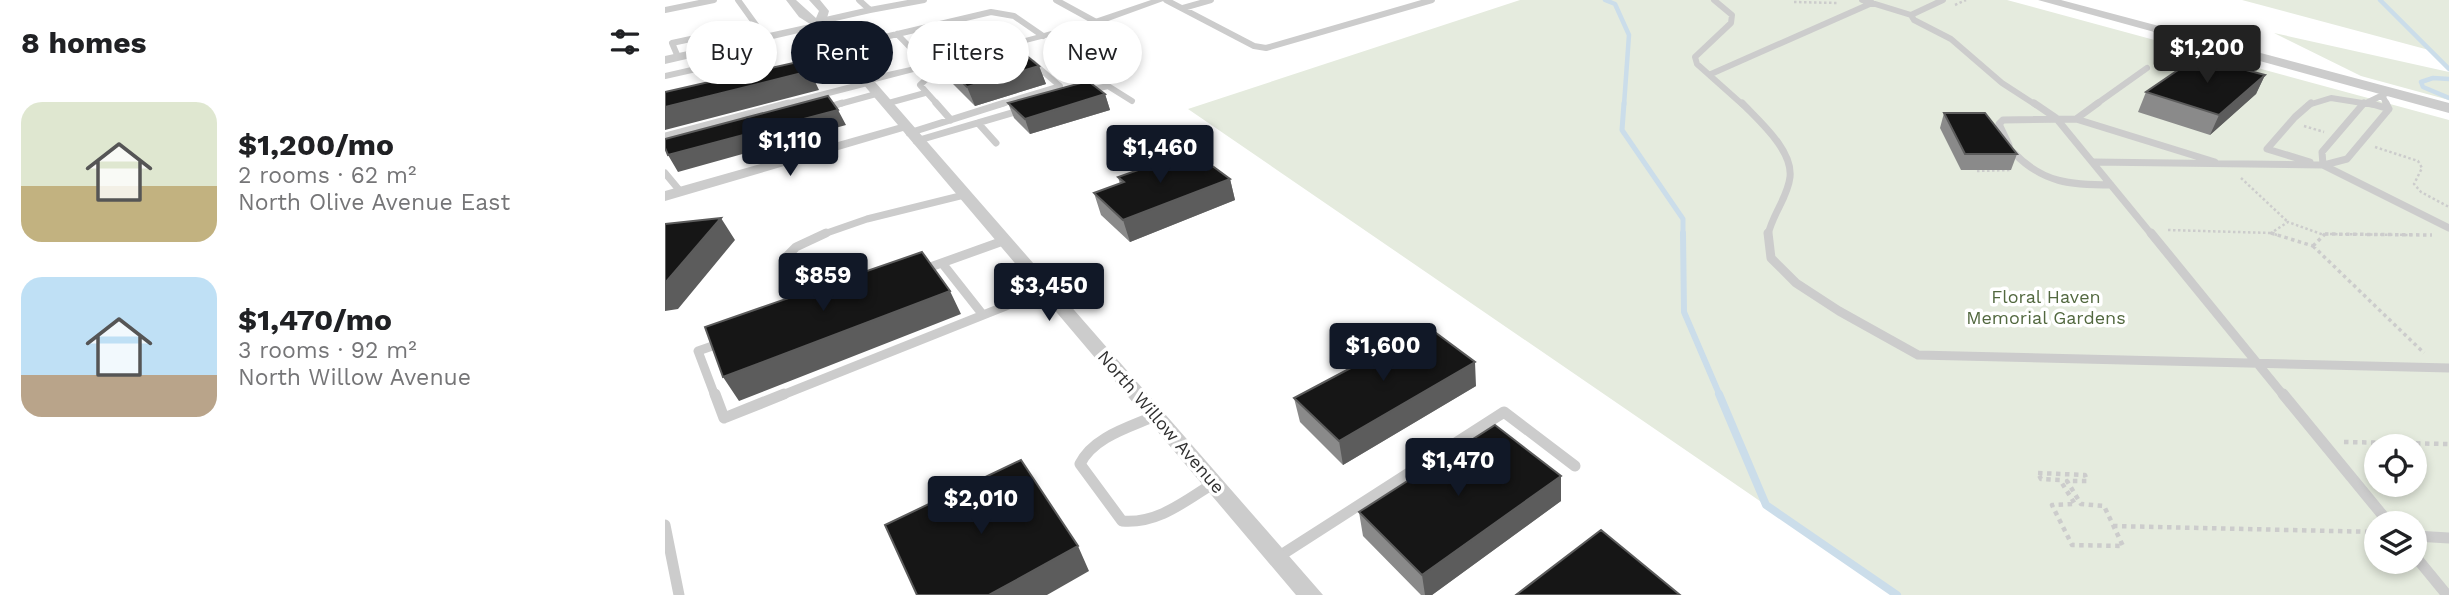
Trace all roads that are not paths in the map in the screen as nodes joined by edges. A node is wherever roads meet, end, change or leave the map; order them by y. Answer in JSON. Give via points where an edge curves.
{"nodes":[{"id":1,"x":714,"y":0,"type":"edge"},
{"id":2,"x":738,"y":0,"type":"edge"},
{"id":3,"x":791,"y":0,"type":"edge"},
{"id":4,"x":814,"y":0,"type":"edge"},
{"id":5,"x":859,"y":0,"type":"edge"},
{"id":6,"x":924,"y":0,"type":"edge"},
{"id":7,"x":1056,"y":0,"type":"edge"},
{"id":8,"x":1163,"y":0,"type":"edge"},
{"id":9,"x":1211,"y":0,"type":"edge"},
{"id":10,"x":1432,"y":0,"type":"edge"},
{"id":11,"x":1714,"y":0,"type":"edge"},
{"id":12,"x":1861,"y":0,"type":"edge"},
{"id":13,"x":1943,"y":0,"type":"edge"},
{"id":14,"x":2045,"y":0,"type":"edge"},
{"id":15,"x":1872,"y":3,"type":"junction"},
{"id":16,"x":1183,"y":8,"type":"junction"},
{"id":17,"x":665,"y":10,"type":"edge"},
{"id":18,"x":870,"y":10,"type":"junction"},
{"id":19,"x":1911,"y":15,"type":"junction"},
{"id":20,"x":814,"y":21,"type":"edge"},
{"id":21,"x":819,"y":21,"type":"edge"},
{"id":22,"x":826,"y":21,"type":"edge"},
{"id":23,"x":1093,"y":21,"type":"edge"},
{"id":24,"x":1098,"y":21,"type":"edge"},
{"id":25,"x":897,"y":34,"type":"junction"},
{"id":26,"x":893,"y":35,"type":"edge"},
{"id":27,"x":1043,"y":36,"type":"joint"},
{"id":28,"x":1029,"y":39,"type":"edge"},
{"id":29,"x":907,"y":44,"type":"edge"},
{"id":30,"x":686,"y":55,"type":"edge"},
{"id":31,"x":678,"y":57,"type":"junction"},
{"id":32,"x":665,"y":60,"type":"edge"},
{"id":33,"x":1029,"y":60,"type":"edge"},
{"id":34,"x":2147,"y":68,"type":"dead end"},
{"id":35,"x":686,"y":71,"type":"edge"},
{"id":36,"x":1711,"y":74,"type":"junction"},
{"id":37,"x":665,"y":76,"type":"edge"},
{"id":38,"x":791,"y":78,"type":"edge"},
{"id":39,"x":907,"y":78,"type":"edge"},
{"id":40,"x":785,"y":79,"type":"edge"},
{"id":41,"x":868,"y":84,"type":"edge"},
{"id":42,"x":921,"y":84,"type":"edge"},
{"id":43,"x":873,"y":90,"type":"junction"},
{"id":44,"x":925,"y":93,"type":"junction"},
{"id":45,"x":1075,"y":94,"type":"edge"},
{"id":46,"x":2385,"y":94,"type":"junction"},
{"id":47,"x":1132,"y":101,"type":"dead end"},
{"id":48,"x":2365,"y":102,"type":"junction"},
{"id":49,"x":1026,"y":108,"type":"edge"},
{"id":50,"x":2449,"y":108,"type":"edge"},
{"id":51,"x":2389,"y":109,"type":"junction"},
{"id":52,"x":810,"y":112,"type":"edge"},
{"id":53,"x":2056,"y":118,"type":"junction"},
{"id":54,"x":2075,"y":119,"type":"junction"},
{"id":55,"x":951,"y":120,"type":"junction"},
{"id":56,"x":978,"y":123,"type":"junction"},
{"id":57,"x":910,"y":134,"type":"junction"},
{"id":58,"x":665,"y":136,"type":"edge"},
{"id":59,"x":996,"y":143,"type":"dead end"},
{"id":60,"x":2009,"y":145,"type":"edge"},
{"id":61,"x":2014,"y":153,"type":"edge"},
{"id":62,"x":2094,"y":162,"type":"junction"},
{"id":63,"x":2323,"y":165,"type":"junction"},
{"id":64,"x":2230,"y":168,"type":"junction"},
{"id":65,"x":665,"y":173,"type":"edge"},
{"id":66,"x":2111,"y":185,"type":"junction"},
{"id":67,"x":680,"y":191,"type":"junction"},
{"id":68,"x":964,"y":195,"type":"junction"},
{"id":69,"x":665,"y":197,"type":"edge"},
{"id":70,"x":2449,"y":228,"type":"edge"},
{"id":71,"x":1003,"y":241,"type":"junction"},
{"id":72,"x":942,"y":262,"type":"junction"},
{"id":73,"x":916,"y":272,"type":"edge"},
{"id":74,"x":794,"y":286,"type":"dead end"},
{"id":75,"x":1046,"y":290,"type":"junction"},
{"id":76,"x":983,"y":315,"type":"junction"},
{"id":77,"x":737,"y":337,"type":"edge"},
{"id":78,"x":2258,"y":362,"type":"junction"},
{"id":79,"x":2449,"y":368,"type":"edge"},
{"id":80,"x":1155,"y":416,"type":"junction"},
{"id":81,"x":1575,"y":466,"type":"dead end"},
{"id":82,"x":1214,"y":483,"type":"junction"},
{"id":83,"x":2379,"y":511,"type":"edge"},
{"id":84,"x":665,"y":525,"type":"edge"},
{"id":85,"x":2427,"y":537,"type":"edge"},
{"id":86,"x":2449,"y":538,"type":"edge"},
{"id":87,"x":1278,"y":557,"type":"junction"},
{"id":88,"x":2427,"y":571,"type":"edge"},
{"id":89,"x":679,"y":595,"type":"edge"},
{"id":90,"x":1311,"y":595,"type":"edge"},
{"id":91,"x":2447,"y":595,"type":"edge"}],
"edges":[{"from":1,"to":17,"type":"lane"},
{"from":2,"to":31,"type":"lane","via":[[756,25],[672,43]]},
{"from":3,"to":20,"type":"street","name":"North Willow Avenue"},
{"from":4,"to":21,"type":"street","name":"North Willow Avenue","via":[[824,11]]},
{"from":5,"to":18,"type":"lane"},
{"from":6,"to":18,"type":"lane"},
{"from":7,"to":23,"type":"lane"},
{"from":8,"to":16,"type":"lane"},
{"from":8,"to":24,"type":"street"},
{"from":9,"to":16,"type":"lane"},
{"from":10,"to":16,"type":"lane","via":[[1266,48]]},
{"from":11,"to":36,"type":"lane","via":[[1732,15],[1731,23],[1695,57]]},
{"from":12,"to":15,"type":"lane"},
{"from":13,"to":19,"type":"lane"},
{"from":14,"to":46,"type":"street"},
{"from":15,"to":19,"type":"lane"},
{"from":15,"to":36,"type":"lane"},
{"from":18,"to":22,"type":"lane"},
{"from":19,"to":53,"type":"lane","via":[[1951,39],[2002,83]]},
{"from":25,"to":26,"type":"lane"},
{"from":25,"to":27,"type":"lane","via":[[979,14],[1007,12]]},
{"from":25,"to":29,"type":"lane"},
{"from":27,"to":28,"type":"street"},
{"from":30,"to":31,"type":"street"},
{"from":31,"to":32,"type":"street"},
{"from":33,"to":55,"type":"lane","via":[[1060,86]]},
{"from":34,"to":54,"type":"lane"},
{"from":35,"to":37,"type":"lane"},
{"from":36,"to":78,"type":"lane","via":[[1785,154],[1791,175],[1772,217],[1767,244],[1772,260],[1792,280],[1890,342],[1918,355]]},
{"from":38,"to":40,"type":"lane"},
{"from":39,"to":43,"type":"street"},
{"from":41,"to":43,"type":"street","name":"North Willow Avenue"},
{"from":42,"to":44,"type":"lane"},
{"from":43,"to":44,"type":"lane"},
{"from":43,"to":52,"type":"lane"},
{"from":43,"to":57,"type":"street","name":"North Willow Avenue"},
{"from":43,"to":58,"type":"lane"},
{"from":44,"to":55,"type":"lane"},
{"from":45,"to":47,"type":"lane","via":[[1108,86]]},
{"from":46,"to":48,"type":"lane"},
{"from":46,"to":50,"type":"street"},
{"from":46,"to":51,"type":"lane"},
{"from":48,"to":51,"type":"lane"},
{"from":48,"to":63,"type":"lane","via":[[2322,152]]},
{"from":48,"to":63,"type":"lane","via":[[2317,101],[2267,149]]},
{"from":49,"to":56,"type":"lane"},
{"from":51,"to":63,"type":"lane","via":[[2347,159]]},
{"from":53,"to":54,"type":"lane"},
{"from":53,"to":60,"type":"lane","via":[[2003,120],[1999,124]]},
{"from":53,"to":62,"type":"lane"},
{"from":54,"to":64,"type":"lane"},
{"from":55,"to":57,"type":"lane"},
{"from":56,"to":57,"type":"lane"},
{"from":56,"to":59,"type":"lane"},
{"from":57,"to":67,"type":"street"},
{"from":57,"to":68,"type":"street","name":"North Willow Avenue"},
{"from":61,"to":66,"type":"lane","via":[[2038,176],[2070,184]]},
{"from":62,"to":64,"type":"lane"},
{"from":62,"to":66,"type":"lane"},
{"from":63,"to":64,"type":"lane"},
{"from":63,"to":70,"type":"lane"},
{"from":65,"to":67,"type":"lane"},
{"from":66,"to":78,"type":"lane"},
{"from":67,"to":69,"type":"street"},
{"from":68,"to":71,"type":"street","name":"North Willow Avenue"},
{"from":68,"to":74,"type":"lane","via":[[807,240],[785,258],[784,267]]},
{"from":71,"to":72,"type":"lane"},
{"from":71,"to":75,"type":"street","name":"North Willow Avenue"},
{"from":72,"to":73,"type":"lane"},
{"from":72,"to":76,"type":"lane"},
{"from":75,"to":76,"type":"lane"},
{"from":75,"to":80,"type":"street","name":"North Willow Avenue"},
{"from":76,"to":77,"type":"lane","via":[[724,418],[698,351]]},
{"from":78,"to":79,"type":"lane"},
{"from":78,"to":83,"type":"lane"},
{"from":80,"to":82,"type":"street","name":"North Willow Avenue"},
{"from":80,"to":82,"type":"lane","via":[[1096,445],[1081,458],[1080,464],[1122,521],[1149,520]]},
{"from":81,"to":87,"type":"lane","via":[[1504,412]]},
{"from":82,"to":87,"type":"street","name":"North Willow Avenue"},
{"from":84,"to":89,"type":"lane"},
{"from":85,"to":86,"type":"lane"},
{"from":87,"to":90,"type":"street","name":"North Willow Avenue"},
{"from":88,"to":91,"type":"lane"}]}
